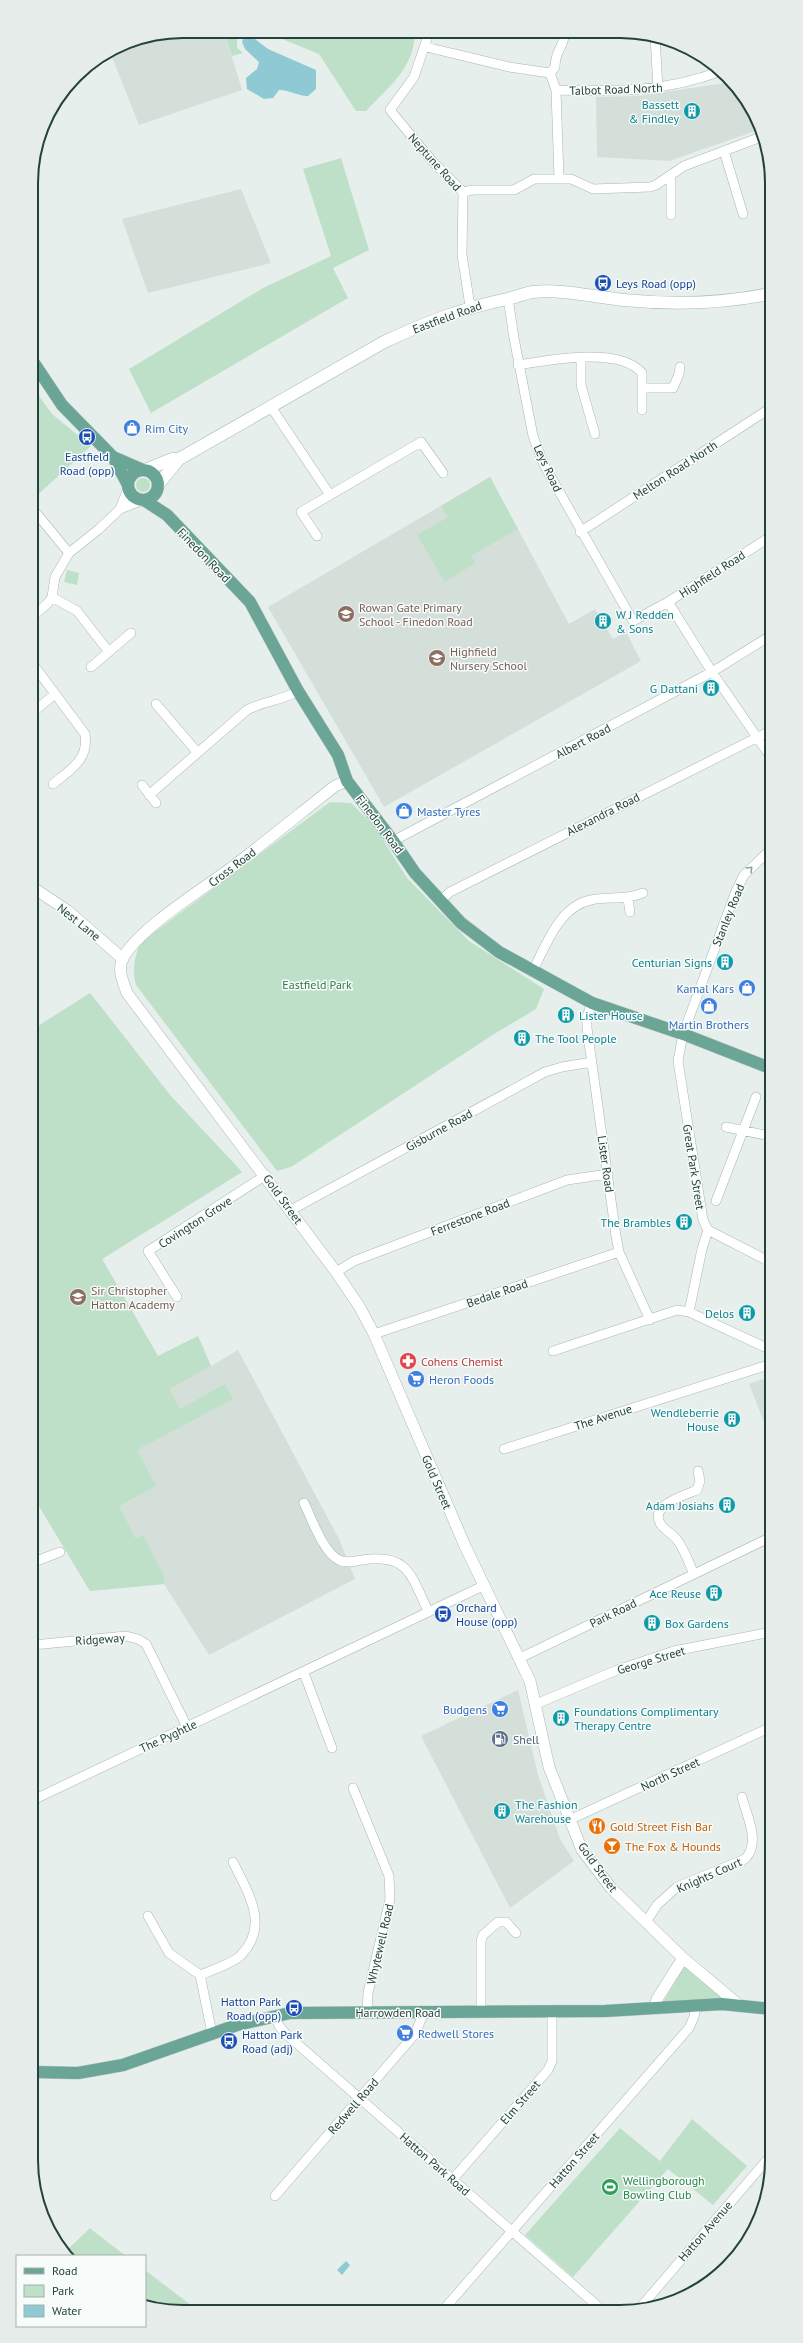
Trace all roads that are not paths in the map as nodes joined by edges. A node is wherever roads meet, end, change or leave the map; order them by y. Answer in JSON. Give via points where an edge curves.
{"nodes":[{"id":1,"x":428,"y":38,"type":"edge"},
{"id":2,"x":564,"y":38,"type":"edge"},
{"id":3,"x":655,"y":43,"type":"edge"},
{"id":4,"x":426,"y":47,"type":"junction"},
{"id":5,"x":550,"y":73,"type":"junction"},
{"id":6,"x":714,"y":74,"type":"edge"},
{"id":7,"x":658,"y":89,"type":"junction"},
{"id":8,"x":556,"y":90,"type":"junction"},
{"id":9,"x":757,"y":138,"type":"edge"},
{"id":10,"x":724,"y":151,"type":"junction"},
{"id":11,"x":671,"y":175,"type":"junction"},
{"id":12,"x":559,"y":179,"type":"junction"},
{"id":13,"x":463,"y":192,"type":"junction"},
{"id":14,"x":743,"y":214,"type":"dead end"},
{"id":15,"x":671,"y":215,"type":"dead end"},
{"id":16,"x":765,"y":295,"type":"edge"},
{"id":17,"x":508,"y":298,"type":"junction"},
{"id":18,"x":470,"y":306,"type":"junction"},
{"id":19,"x":581,"y":357,"type":"junction"},
{"id":20,"x":518,"y":365,"type":"junction"},
{"id":21,"x":680,"y":367,"type":"dead end"},
{"id":22,"x":38,"y":369,"type":"edge"},
{"id":23,"x":643,"y":388,"type":"junction"},
{"id":24,"x":272,"y":407,"type":"junction"},
{"id":25,"x":642,"y":410,"type":"dead end"},
{"id":26,"x":765,"y":412,"type":"edge"},
{"id":27,"x":595,"y":434,"type":"dead end"},
{"id":28,"x":113,"y":457,"type":"junction"},
{"id":29,"x":179,"y":460,"type":"junction"},
{"id":30,"x":144,"y":470,"type":"junction"},
{"id":31,"x":443,"y":473,"type":"dead end"},
{"id":32,"x":128,"y":487,"type":"junction"},
{"id":33,"x":158,"y":487,"type":"junction"},
{"id":34,"x":330,"y":495,"type":"junction"},
{"id":35,"x":143,"y":500,"type":"junction"},
{"id":36,"x":120,"y":509,"type":"junction"},
{"id":37,"x":38,"y":515,"type":"edge"},
{"id":38,"x":167,"y":515,"type":"junction"},
{"id":39,"x":580,"y":532,"type":"junction"},
{"id":40,"x":317,"y":536,"type":"dead end"},
{"id":41,"x":765,"y":540,"type":"edge"},
{"id":42,"x":69,"y":553,"type":"junction"},
{"id":43,"x":52,"y":597,"type":"junction"},
{"id":44,"x":668,"y":602,"type":"junction"},
{"id":45,"x":38,"y":612,"type":"edge"},
{"id":46,"x":633,"y":621,"type":"joint"},
{"id":47,"x":131,"y":633,"type":"dead end"},
{"id":48,"x":765,"y":639,"type":"edge"},
{"id":49,"x":109,"y":652,"type":"junction"},
{"id":50,"x":91,"y":667,"type":"dead end"},
{"id":51,"x":38,"y":671,"type":"edge"},
{"id":52,"x":712,"y":672,"type":"junction"},
{"id":53,"x":298,"y":691,"type":"junction"},
{"id":54,"x":56,"y":694,"type":"junction"},
{"id":55,"x":156,"y":704,"type":"dead end"},
{"id":56,"x":38,"y":708,"type":"edge"},
{"id":57,"x":765,"y":734,"type":"edge"},
{"id":58,"x":757,"y":739,"type":"junction"},
{"id":59,"x":765,"y":749,"type":"edge"},
{"id":60,"x":197,"y":752,"type":"junction"},
{"id":61,"x":347,"y":781,"type":"junction"},
{"id":62,"x":54,"y":784,"type":"dead end"},
{"id":63,"x":142,"y":785,"type":"dead end"},
{"id":64,"x":149,"y":794,"type":"junction"},
{"id":65,"x":156,"y":803,"type":"dead end"},
{"id":66,"x":393,"y":840,"type":"junction"},
{"id":67,"x":765,"y":855,"type":"edge"},
{"id":68,"x":38,"y":891,"type":"edge"},
{"id":69,"x":643,"y":893,"type":"dead end"},
{"id":70,"x":628,"y":899,"type":"junction"},
{"id":71,"x":440,"y":902,"type":"junction"},
{"id":72,"x":630,"y":912,"type":"dead end"},
{"id":73,"x":123,"y":959,"type":"junction"},
{"id":74,"x":532,"y":972,"type":"junction"},
{"id":75,"x":592,"y":1003,"type":"junction"},
{"id":76,"x":683,"y":1034,"type":"junction"},
{"id":77,"x":592,"y":1062,"type":"junction"},
{"id":78,"x":765,"y":1066,"type":"edge"},
{"id":79,"x":756,"y":1097,"type":"dead end"},
{"id":80,"x":726,"y":1127,"type":"dead end"},
{"id":81,"x":743,"y":1131,"type":"junction"},
{"id":82,"x":765,"y":1135,"type":"edge"},
{"id":83,"x":608,"y":1174,"type":"junction"},
{"id":84,"x":266,"y":1175,"type":"junction"},
{"id":85,"x":716,"y":1202,"type":"dead end"},
{"id":86,"x":292,"y":1210,"type":"junction"},
{"id":87,"x":708,"y":1230,"type":"junction"},
{"id":88,"x":619,"y":1252,"type":"junction"},
{"id":89,"x":765,"y":1259,"type":"edge"},
{"id":90,"x":336,"y":1272,"type":"junction"},
{"id":91,"x":177,"y":1297,"type":"dead end"},
{"id":92,"x":689,"y":1312,"type":"junction"},
{"id":93,"x":650,"y":1320,"type":"junction"},
{"id":94,"x":374,"y":1334,"type":"junction"},
{"id":95,"x":765,"y":1347,"type":"edge"},
{"id":96,"x":553,"y":1350,"type":"dead end"},
{"id":97,"x":765,"y":1366,"type":"edge"},
{"id":98,"x":504,"y":1449,"type":"dead end"},
{"id":99,"x":698,"y":1471,"type":"dead end"},
{"id":100,"x":304,"y":1503,"type":"dead end"},
{"id":101,"x":765,"y":1540,"type":"edge"},
{"id":102,"x":60,"y":1552,"type":"dead end"},
{"id":103,"x":38,"y":1560,"type":"edge"},
{"id":104,"x":694,"y":1574,"type":"junction"},
{"id":105,"x":485,"y":1585,"type":"junction"},
{"id":106,"x":428,"y":1611,"type":"junction"},
{"id":107,"x":765,"y":1633,"type":"edge"},
{"id":108,"x":38,"y":1645,"type":"edge"},
{"id":109,"x":520,"y":1658,"type":"junction"},
{"id":110,"x":304,"y":1673,"type":"junction"},
{"id":111,"x":536,"y":1704,"type":"junction"},
{"id":112,"x":187,"y":1727,"type":"junction"},
{"id":113,"x":765,"y":1730,"type":"edge"},
{"id":114,"x":332,"y":1748,"type":"dead end"},
{"id":115,"x":353,"y":1788,"type":"dead end"},
{"id":116,"x":742,"y":1797,"type":"dead end"},
{"id":117,"x":38,"y":1798,"type":"edge"},
{"id":118,"x":569,"y":1820,"type":"junction"},
{"id":119,"x":234,"y":1862,"type":"dead end"},
{"id":120,"x":148,"y":1916,"type":"dead end"},
{"id":121,"x":646,"y":1922,"type":"junction"},
{"id":122,"x":516,"y":1933,"type":"dead end"},
{"id":123,"x":683,"y":1958,"type":"junction"},
{"id":124,"x":200,"y":1976,"type":"junction"},
{"id":125,"x":739,"y":2005,"type":"junction"},
{"id":126,"x":696,"y":2006,"type":"junction"},
{"id":127,"x":765,"y":2008,"type":"edge"},
{"id":128,"x":655,"y":2009,"type":"junction"},
{"id":129,"x":367,"y":2012,"type":"junction"},
{"id":130,"x":424,"y":2012,"type":"junction"},
{"id":131,"x":481,"y":2012,"type":"junction"},
{"id":132,"x":552,"y":2012,"type":"junction"},
{"id":133,"x":275,"y":2015,"type":"junction"},
{"id":134,"x":212,"y":2033,"type":"junction"},
{"id":135,"x":38,"y":2072,"type":"edge"},
{"id":136,"x":360,"y":2099,"type":"junction"},
{"id":137,"x":765,"y":2162,"type":"edge"},
{"id":138,"x":453,"y":2179,"type":"junction"},
{"id":139,"x":274,"y":2196,"type":"dead end"},
{"id":140,"x":512,"y":2232,"type":"junction"},
{"id":141,"x":644,"y":2303,"type":"edge"},
{"id":142,"x":448,"y":2305,"type":"edge"},
{"id":143,"x":596,"y":2305,"type":"edge"}],
"edges":[{"from":1,"to":4,"type":"street","name":"Neptune Road"},
{"from":2,"to":5,"type":"street","via":[[555,55],[555,67]]},
{"from":3,"to":7,"type":"street"},
{"from":4,"to":5,"type":"street","via":[[509,68]]},
{"from":4,"to":13,"type":"street","name":"Neptune Road","via":[[414,77],[390,110],[433,162]]},
{"from":5,"to":8,"type":"street"},
{"from":6,"to":7,"type":"street","name":"Talbot Road North"},
{"from":7,"to":8,"type":"street","name":"Talbot Road North"},
{"from":8,"to":12,"type":"street"},
{"from":9,"to":10,"type":"street"},
{"from":10,"to":11,"type":"street","via":[[684,166]]},
{"from":10,"to":14,"type":"street"},
{"from":11,"to":12,"type":"street","via":[[650,187],[593,189],[571,180]]},
{"from":11,"to":15,"type":"street"},
{"from":12,"to":13,"type":"street","via":[[534,179],[514,190]]},
{"from":13,"to":18,"type":"street","name":"Neptune Road","via":[[462,255]]},
{"from":16,"to":17,"type":"main road","name":"Eastfield Road","via":[[703,304],[624,300],[569,292],[533,292]]},
{"from":17,"to":18,"type":"main road","name":"Eastfield Road"},
{"from":17,"to":20,"type":"street","name":"Leys Road"},
{"from":18,"to":24,"type":"main road","name":"Eastfield Road","via":[[384,342]]},
{"from":19,"to":20,"type":"street","via":[[557,358]]},
{"from":19,"to":23,"type":"street","via":[[630,364],[642,373]]},
{"from":19,"to":27,"type":"street","via":[[581,385]]},
{"from":20,"to":39,"type":"street","name":"Leys Road","via":[[533,436],[544,465]]},
{"from":21,"to":23,"type":"street","via":[[680,374],[673,388]]},
{"from":22,"to":28,"type":"main road","via":[[62,405]]},
{"from":23,"to":25,"type":"street"},
{"from":24,"to":29,"type":"main road","name":"Eastfield Road"},
{"from":24,"to":34,"type":"street"},
{"from":26,"to":39,"type":"street","name":"Melton Road North"},
{"from":28,"to":30,"type":"main road"},
{"from":28,"to":32,"type":"main road"},
{"from":29,"to":30,"type":"main road","name":"Eastfield Road","via":[[172,459]]},
{"from":29,"to":33,"type":"main road","name":"Eastfield Road"},
{"from":30,"to":32,"type":"main road","via":[[131,476]]},
{"from":30,"to":33,"type":"main road","via":[[153,473]]},
{"from":31,"to":34,"type":"street","via":[[421,442]]},
{"from":32,"to":35,"type":"main road","via":[[134,497]]},
{"from":32,"to":36,"type":"street"},
{"from":33,"to":35,"type":"main road","via":[[153,497]]},
{"from":33,"to":38,"type":"main road","name":"Finedon Road"},
{"from":34,"to":40,"type":"street","via":[[301,512]]},
{"from":35,"to":36,"type":"street"},
{"from":35,"to":38,"type":"main road","name":"Finedon Road"},
{"from":36,"to":42,"type":"street"},
{"from":37,"to":42,"type":"street"},
{"from":38,"to":53,"type":"main road","name":"Finedon Road","via":[[250,602]]},
{"from":39,"to":46,"type":"street","name":"Leys Road"},
{"from":41,"to":44,"type":"street","name":"Highfield Road"},
{"from":42,"to":43,"type":"street","via":[[55,577]]},
{"from":43,"to":45,"type":"street"},
{"from":43,"to":49,"type":"street","via":[[77,611]]},
{"from":44,"to":46,"type":"street","name":"Highfield Road"},
{"from":44,"to":52,"type":"street"},
{"from":47,"to":49,"type":"street"},
{"from":48,"to":52,"type":"street","name":"Albert Road"},
{"from":49,"to":50,"type":"street"},
{"from":51,"to":54,"type":"street"},
{"from":52,"to":58,"type":"street"},
{"from":52,"to":66,"type":"street","name":"Albert Road"},
{"from":53,"to":60,"type":"street","via":[[283,700],[260,703],[247,710]]},
{"from":53,"to":61,"type":"main road","name":"Finedon Road","via":[[338,755]]},
{"from":54,"to":56,"type":"street"},
{"from":54,"to":62,"type":"street","via":[[78,722],[85,734],[87,745],[77,764]]},
{"from":55,"to":60,"type":"street"},
{"from":57,"to":58,"type":"street","name":"Alexandra Road"},
{"from":58,"to":59,"type":"street"},
{"from":58,"to":71,"type":"street","name":"Alexandra Road","via":[[450,892]]},
{"from":60,"to":64,"type":"street"},
{"from":61,"to":66,"type":"main road","name":"Finedon Road"},
{"from":61,"to":73,"type":"street","name":"Cross Road","via":[[335,786],[149,928]]},
{"from":63,"to":64,"type":"street"},
{"from":64,"to":65,"type":"street"},
{"from":66,"to":71,"type":"main road","name":"Finedon Road","via":[[415,873]]},
{"from":76,"to":67,"type":"street","name":"Stanley Road","one_way":true,"via":[[736,891],[744,875]]},
{"from":68,"to":73,"type":"street","name":"Nest Lane","via":[[68,911]]},
{"from":69,"to":70,"type":"street"},
{"from":70,"to":72,"type":"street"},
{"from":70,"to":74,"type":"street","via":[[591,900],[570,909],[558,924]]},
{"from":71,"to":74,"type":"main road","name":"Finedon Road","via":[[461,923],[499,952]]},
{"from":73,"to":84,"type":"street","name":"Gold Street","via":[[120,974],[127,993]]},
{"from":74,"to":75,"type":"main road","name":"Finedon Road"},
{"from":75,"to":76,"type":"main road","name":"Finedon Road"},
{"from":75,"to":77,"type":"street","name":"Lister Road","via":[[587,1016]]},
{"from":76,"to":78,"type":"main road","name":"Finedon Road"},
{"from":76,"to":87,"type":"street","name":"Great Park Street","via":[[678,1061],[698,1199],[702,1220]]},
{"from":77,"to":83,"type":"street","name":"Lister Road"},
{"from":77,"to":86,"type":"street","name":"Gisburne Road","via":[[545,1072]]},
{"from":79,"to":81,"type":"street"},
{"from":80,"to":81,"type":"street"},
{"from":81,"to":82,"type":"street"},
{"from":81,"to":85,"type":"street"},
{"from":83,"to":88,"type":"street","name":"Lister Road"},
{"from":83,"to":90,"type":"street","name":"Ferrestone Road","via":[[567,1180],[354,1261]]},
{"from":84,"to":86,"type":"street","name":"Gold Street"},
{"from":84,"to":91,"type":"street","name":"Covington Grove","via":[[148,1251]]},
{"from":86,"to":90,"type":"street","name":"Gold Street"},
{"from":87,"to":89,"type":"street"},
{"from":87,"to":92,"type":"street"},
{"from":88,"to":93,"type":"street","name":"Lister Road"},
{"from":88,"to":94,"type":"street","name":"Bedale Road"},
{"from":90,"to":94,"type":"street","name":"Gold Street"},
{"from":92,"to":93,"type":"street","via":[[677,1310]]},
{"from":92,"to":95,"type":"street"},
{"from":93,"to":96,"type":"street"},
{"from":94,"to":105,"type":"street","name":"Gold Street","via":[[462,1540]]},
{"from":97,"to":98,"type":"street","name":"The Avenue"},
{"from":99,"to":104,"type":"street","via":[[700,1481],[697,1490],[669,1502],[661,1508],[658,1516],[661,1525],[677,1539]]},
{"from":100,"to":106,"type":"street","via":[[332,1555],[340,1561],[387,1558],[402,1564],[409,1572]]},
{"from":101,"to":104,"type":"street","name":"Park Road"},
{"from":102,"to":103,"type":"street"},
{"from":104,"to":109,"type":"street","name":"Park Road"},
{"from":105,"to":106,"type":"street","name":"The Pyghtle"},
{"from":105,"to":109,"type":"street","name":"Gold Street"},
{"from":106,"to":110,"type":"street","name":"The Pyghtle"},
{"from":107,"to":111,"type":"street","name":"George Street","via":[[674,1651],[617,1670]]},
{"from":108,"to":112,"type":"street","name":"Ridgeway","via":[[126,1636],[138,1639],[146,1644]]},
{"from":109,"to":111,"type":"street","name":"Gold Street"},
{"from":110,"to":112,"type":"street","name":"The Pyghtle"},
{"from":110,"to":114,"type":"street"},
{"from":111,"to":118,"type":"street","name":"Gold Street","via":[[549,1767]]},
{"from":112,"to":117,"type":"street","name":"The Pyghtle"},
{"from":113,"to":118,"type":"street","name":"North Street"},
{"from":115,"to":129,"type":"street","name":"Whytewell Road","via":[[389,1876],[390,1899],[368,1993]]},
{"from":116,"to":121,"type":"street","name":"Knights Court","via":[[753,1838],[751,1854],[745,1859],[671,1891],[657,1905]]},
{"from":118,"to":121,"type":"street","name":"Gold Street","via":[[582,1850],[611,1888]]},
{"from":119,"to":124,"type":"street","via":[[256,1912],[254,1934],[240,1956]]},
{"from":120,"to":124,"type":"street","via":[[169,1952]]},
{"from":121,"to":123,"type":"street","name":"Gold Street"},
{"from":122,"to":131,"type":"street","via":[[506,1922],[498,1922],[483,1935]]},
{"from":123,"to":125,"type":"street","name":"Gold Street"},
{"from":123,"to":128,"type":"street","via":[[657,1999]]},
{"from":124,"to":134,"type":"street"},
{"from":125,"to":126,"type":"main road","name":"Harrowden Road"},
{"from":125,"to":127,"type":"main road","name":"Harrowden Road"},
{"from":126,"to":128,"type":"main road","name":"Harrowden Road"},
{"from":126,"to":140,"type":"street","name":"Hatton Street","via":[[689,2028]]},
{"from":128,"to":132,"type":"main road","name":"Harrowden Road"},
{"from":129,"to":130,"type":"main road","name":"Harrowden Road"},
{"from":129,"to":133,"type":"main road","name":"Harrowden Road","via":[[324,2011]]},
{"from":130,"to":131,"type":"main road","name":"Harrowden Road"},
{"from":130,"to":136,"type":"street","name":"Redwell Road","via":[[415,2034]]},
{"from":131,"to":132,"type":"main road","name":"Harrowden Road"},
{"from":132,"to":138,"type":"street","name":"Elm Street","via":[[552,2061],[548,2070]]},
{"from":133,"to":134,"type":"main road","name":"Harrowden Road"},
{"from":133,"to":136,"type":"street","name":"Hatton Park Road","via":[[279,2026],[286,2034]]},
{"from":134,"to":135,"type":"main road","name":"Harrowden Road","via":[[123,2065],[78,2073]]},
{"from":136,"to":138,"type":"street","name":"Hatton Park Road"},
{"from":136,"to":139,"type":"street","name":"Redwell Road"},
{"from":137,"to":141,"type":"street","name":"Hatton Avenue"},
{"from":138,"to":140,"type":"street","name":"Hatton Park Road"},
{"from":140,"to":142,"type":"street","name":"Hatton Street"},
{"from":140,"to":143,"type":"street","name":"Hatton Park Road"}]}
